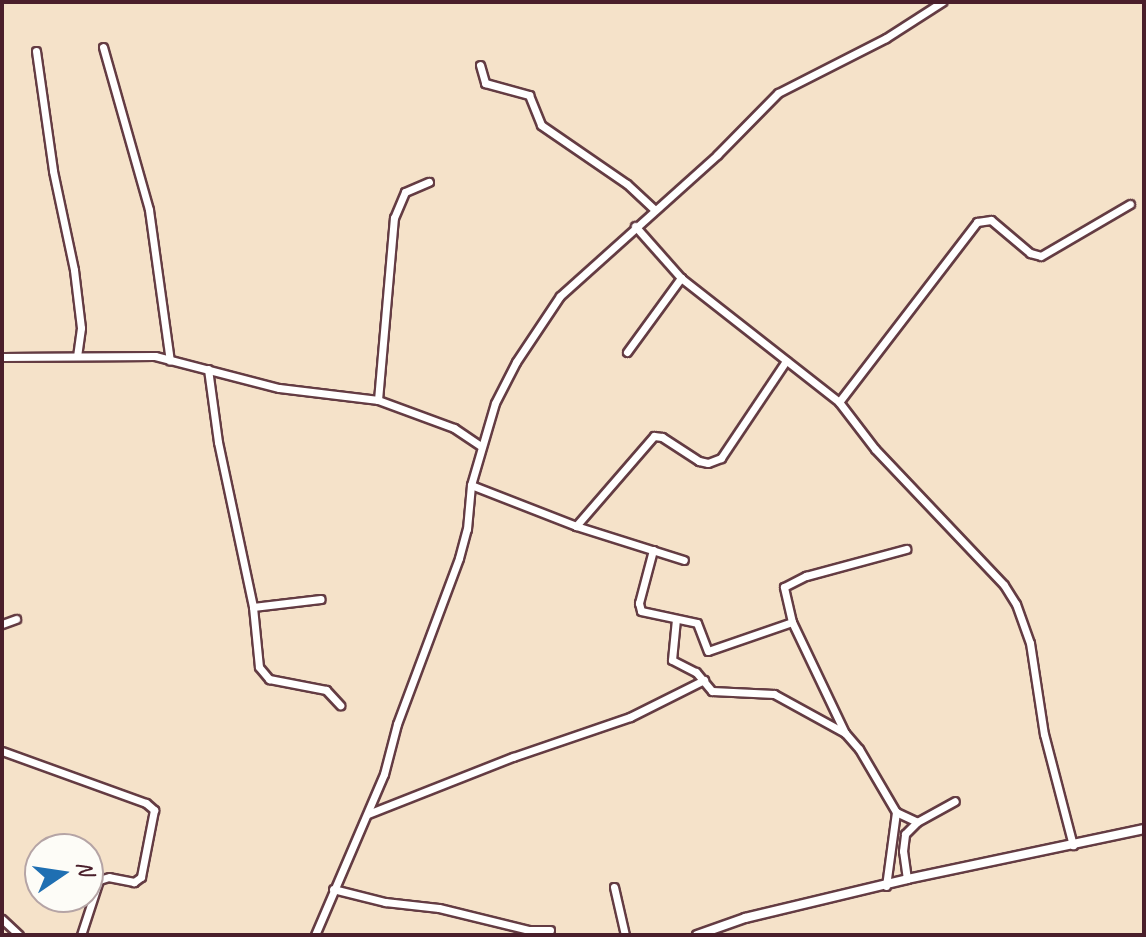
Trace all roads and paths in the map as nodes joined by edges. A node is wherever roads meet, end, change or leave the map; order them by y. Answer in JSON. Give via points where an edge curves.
{"nodes":[{"id":1,"x":942,"y":2,"type":"edge"},
{"id":2,"x":103,"y":47,"type":"dead end"},
{"id":3,"x":36,"y":51,"type":"dead end"},
{"id":4,"x":480,"y":65,"type":"dead end"},
{"id":5,"x":429,"y":182,"type":"dead end"},
{"id":6,"x":1130,"y":204,"type":"dead end"},
{"id":7,"x":655,"y":210,"type":"junction"},
{"id":8,"x":635,"y":226,"type":"junction"},
{"id":9,"x":681,"y":278,"type":"junction"},
{"id":10,"x":627,"y":352,"type":"dead end"},
{"id":11,"x":77,"y":356,"type":"junction"},
{"id":12,"x":2,"y":357,"type":"edge"},
{"id":13,"x":170,"y":361,"type":"junction"},
{"id":14,"x":786,"y":361,"type":"junction"},
{"id":15,"x":208,"y":369,"type":"junction"},
{"id":16,"x":378,"y":400,"type":"junction"},
{"id":17,"x":839,"y":402,"type":"junction"},
{"id":18,"x":481,"y":446,"type":"junction"},
{"id":19,"x":471,"y":485,"type":"junction"},
{"id":20,"x":576,"y":526,"type":"junction"},
{"id":21,"x":906,"y":549,"type":"dead end"},
{"id":22,"x":653,"y":550,"type":"junction"},
{"id":23,"x":684,"y":560,"type":"dead end"},
{"id":24,"x":321,"y":599,"type":"dead end"},
{"id":25,"x":253,"y":607,"type":"junction"},
{"id":26,"x":16,"y":619,"type":"dead end"},
{"id":27,"x":676,"y":619,"type":"junction"},
{"id":28,"x":792,"y":622,"type":"junction"},
{"id":29,"x":2,"y":624,"type":"edge"},
{"id":30,"x":704,"y":680,"type":"junction"},
{"id":31,"x":340,"y":705,"type":"dead end"},
{"id":32,"x":845,"y":733,"type":"junction"},
{"id":33,"x":2,"y":751,"type":"edge"},
{"id":34,"x":955,"y":801,"type":"dead end"},
{"id":35,"x":896,"y":812,"type":"junction"},
{"id":36,"x":368,"y":814,"type":"junction"},
{"id":37,"x":917,"y":822,"type":"junction"},
{"id":38,"x":1144,"y":829,"type":"edge"},
{"id":39,"x":1073,"y":845,"type":"junction"},
{"id":40,"x":907,"y":879,"type":"junction"},
{"id":41,"x":886,"y":886,"type":"junction"},
{"id":42,"x":614,"y":887,"type":"dead end"},
{"id":43,"x":333,"y":889,"type":"junction"},
{"id":44,"x":3,"y":916,"type":"edge"},
{"id":45,"x":550,"y":930,"type":"dead end"},
{"id":46,"x":19,"y":935,"type":"edge"},
{"id":47,"x":81,"y":935,"type":"edge"},
{"id":48,"x":315,"y":935,"type":"edge"},
{"id":49,"x":625,"y":935,"type":"edge"},
{"id":50,"x":697,"y":935,"type":"edge"}],
"edges":[{"from":1,"to":7,"type":"street","via":[[886,38],[778,93]]},
{"from":2,"to":13,"type":"street","via":[[149,210]]},
{"from":3,"to":11,"type":"street","via":[[74,270],[81,328]]},
{"from":4,"to":7,"type":"street","via":[[487,84],[529,95],[541,125],[627,184]]},
{"from":5,"to":16,"type":"street","via":[[405,192],[394,218]]},
{"from":6,"to":17,"type":"street","via":[[1041,256],[991,220],[977,222]]},
{"from":7,"to":8,"type":"street"},
{"from":8,"to":9,"type":"street"},
{"from":8,"to":18,"type":"street","via":[[560,296],[504,383]]},
{"from":9,"to":10,"type":"street"},
{"from":9,"to":14,"type":"street"},
{"from":11,"to":12,"type":"street"},
{"from":11,"to":13,"type":"street","via":[[155,356]]},
{"from":13,"to":15,"type":"street"},
{"from":14,"to":17,"type":"street"},
{"from":14,"to":20,"type":"street","via":[[721,458],[699,461],[654,436]]},
{"from":15,"to":16,"type":"street","via":[[301,392]]},
{"from":15,"to":25,"type":"street"},
{"from":16,"to":18,"type":"street","via":[[454,428]]},
{"from":17,"to":39,"type":"street","via":[[1016,604],[1030,643],[1044,734]]},
{"from":18,"to":19,"type":"street"},
{"from":19,"to":20,"type":"street"},
{"from":19,"to":36,"type":"street","via":[[459,558]]},
{"from":20,"to":22,"type":"street"},
{"from":21,"to":28,"type":"street","via":[[787,584],[784,593]]},
{"from":22,"to":23,"type":"street"},
{"from":22,"to":27,"type":"street","via":[[639,607],[645,614]]},
{"from":24,"to":25,"type":"street"},
{"from":25,"to":31,"type":"street","via":[[259,667],[265,677],[321,688]]},
{"from":26,"to":29,"type":"street"},
{"from":27,"to":28,"type":"street","via":[[701,626],[705,646],[713,652]]},
{"from":27,"to":30,"type":"street","via":[[671,658]]},
{"from":28,"to":32,"type":"street"},
{"from":30,"to":32,"type":"street","via":[[716,693],[774,694]]},
{"from":30,"to":36,"type":"street","via":[[630,717]]},
{"from":32,"to":35,"type":"street"},
{"from":33,"to":47,"type":"street","via":[[154,810],[141,877],[134,882],[99,880]]},
{"from":34,"to":37,"type":"street"},
{"from":35,"to":37,"type":"street"},
{"from":35,"to":41,"type":"street"},
{"from":36,"to":43,"type":"street"},
{"from":37,"to":40,"type":"street","via":[[903,842]]},
{"from":38,"to":39,"type":"street"},
{"from":39,"to":40,"type":"street"},
{"from":40,"to":41,"type":"street"},
{"from":41,"to":50,"type":"street","via":[[745,918]]},
{"from":42,"to":49,"type":"street"},
{"from":43,"to":45,"type":"street"},
{"from":43,"to":48,"type":"street"},
{"from":44,"to":46,"type":"street"}]}
